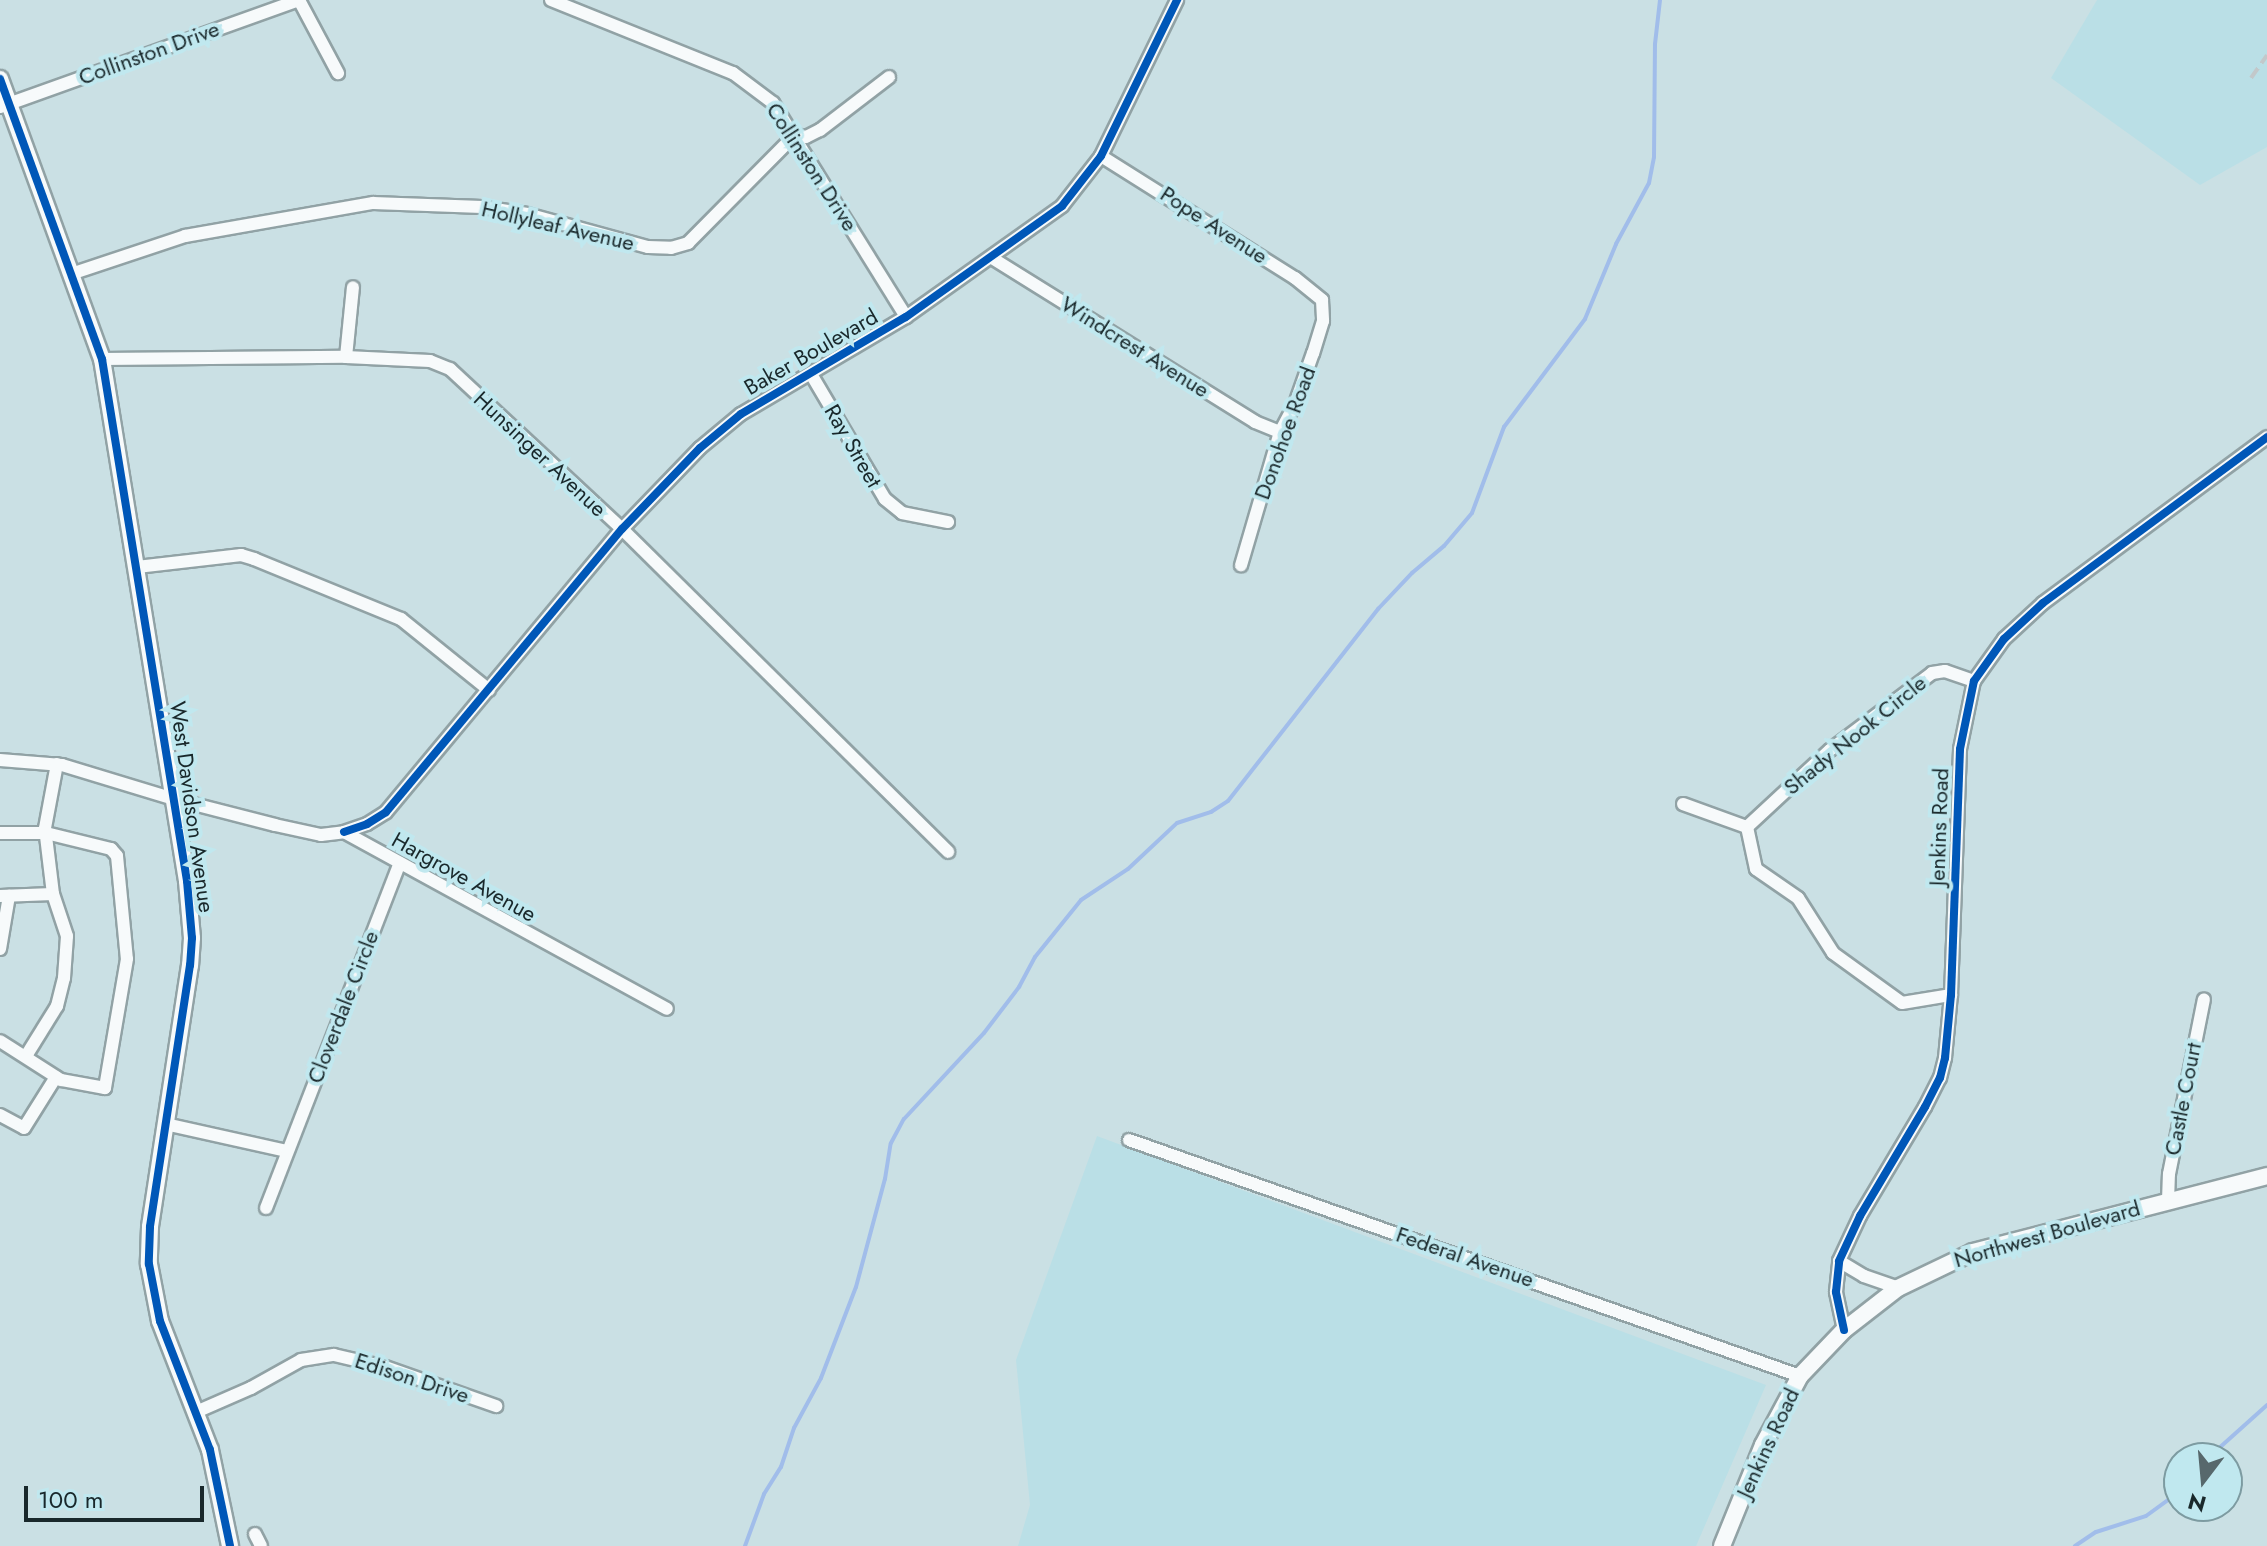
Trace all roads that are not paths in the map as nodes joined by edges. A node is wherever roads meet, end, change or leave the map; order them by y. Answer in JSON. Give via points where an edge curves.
{"nodes":[{"id":1,"x":299,"y":0,"type":"edge"},
{"id":2,"x":551,"y":0,"type":"edge"},
{"id":3,"x":1177,"y":0,"type":"edge"},
{"id":4,"x":338,"y":73,"type":"dead end"},
{"id":5,"x":889,"y":77,"type":"dead end"},
{"id":6,"x":0,"y":79,"type":"edge"},
{"id":7,"x":5,"y":105,"type":"edge"},
{"id":8,"x":795,"y":135,"type":"junction"},
{"id":9,"x":1101,"y":156,"type":"junction"},
{"id":10,"x":992,"y":258,"type":"junction"},
{"id":11,"x":74,"y":273,"type":"junction"},
{"id":12,"x":353,"y":287,"type":"dead end"},
{"id":13,"x":1322,"y":300,"type":"joint"},
{"id":14,"x":906,"y":317,"type":"junction"},
{"id":15,"x":346,"y":357,"type":"junction"},
{"id":16,"x":102,"y":359,"type":"junction"},
{"id":17,"x":811,"y":374,"type":"junction"},
{"id":18,"x":1280,"y":432,"type":"junction"},
{"id":19,"x":2267,"y":437,"type":"edge"},
{"id":20,"x":948,"y":522,"type":"dead end"},
{"id":21,"x":622,"y":529,"type":"junction"},
{"id":22,"x":1241,"y":565,"type":"dead end"},
{"id":23,"x":137,"y":567,"type":"junction"},
{"id":24,"x":1974,"y":681,"type":"junction"},
{"id":25,"x":489,"y":690,"type":"junction"},
{"id":26,"x":0,"y":760,"type":"edge"},
{"id":27,"x":57,"y":764,"type":"junction"},
{"id":28,"x":174,"y":799,"type":"junction"},
{"id":29,"x":1683,"y":804,"type":"dead end"},
{"id":30,"x":1747,"y":827,"type":"junction"},
{"id":31,"x":344,"y":832,"type":"junction"},
{"id":32,"x":0,"y":833,"type":"edge"},
{"id":33,"x":46,"y":833,"type":"junction"},
{"id":34,"x":948,"y":852,"type":"dead end"},
{"id":35,"x":400,"y":863,"type":"junction"},
{"id":36,"x":53,"y":894,"type":"junction"},
{"id":37,"x":4,"y":896,"type":"edge"},
{"id":38,"x":0,"y":949,"type":"edge"},
{"id":39,"x":1951,"y":995,"type":"junction"},
{"id":40,"x":2204,"y":999,"type":"dead end"},
{"id":41,"x":667,"y":1009,"type":"dead end"},
{"id":42,"x":0,"y":1041,"type":"edge"},
{"id":43,"x":26,"y":1056,"type":"junction"},
{"id":44,"x":56,"y":1077,"type":"junction"},
{"id":45,"x":0,"y":1115,"type":"edge"},
{"id":46,"x":165,"y":1124,"type":"junction"},
{"id":47,"x":1129,"y":1140,"type":"dead end"},
{"id":48,"x":287,"y":1151,"type":"junction"},
{"id":49,"x":2267,"y":1176,"type":"edge"},
{"id":50,"x":2168,"y":1201,"type":"junction"},
{"id":51,"x":266,"y":1208,"type":"dead end"},
{"id":52,"x":1839,"y":1261,"type":"junction"},
{"id":53,"x":1898,"y":1288,"type":"junction"},
{"id":54,"x":1844,"y":1330,"type":"junction"},
{"id":55,"x":1800,"y":1376,"type":"junction"},
{"id":56,"x":496,"y":1406,"type":"dead end"},
{"id":57,"x":196,"y":1412,"type":"junction"},
{"id":58,"x":230,"y":1546,"type":"edge"},
{"id":59,"x":1722,"y":1546,"type":"edge"}],
"edges":[{"from":1,"to":4,"type":"street"},
{"from":1,"to":7,"type":"street","name":"Collinston Drive"},
{"from":2,"to":8,"type":"street","name":"Collinston Drive","via":[[733,73],[773,103]]},
{"from":3,"to":9,"type":"street","name":"Baker Boulevard"},
{"from":5,"to":8,"type":"street","name":"Hollyleaf Avenue","via":[[820,130],[806,137]]},
{"from":6,"to":7,"type":"street","name":"West Davidson Avenue"},
{"from":7,"to":11,"type":"street","name":"West Davidson Avenue"},
{"from":8,"to":11,"type":"street","name":"Hollyleaf Avenue","via":[[688,243],[671,248],[482,207],[373,203],[185,236]]},
{"from":8,"to":14,"type":"street","name":"Collinston Drive"},
{"from":9,"to":10,"type":"street","name":"Baker Boulevard","via":[[1062,206]]},
{"from":9,"to":13,"type":"street","name":"Pope Avenue"},
{"from":10,"to":14,"type":"street","name":"Baker Boulevard"},
{"from":10,"to":18,"type":"street","name":"Windcrest Avenue","via":[[1255,422]]},
{"from":11,"to":16,"type":"street","name":"West Davidson Avenue"},
{"from":12,"to":15,"type":"street"},
{"from":13,"to":18,"type":"street","name":"Donohoe Road","via":[[1323,321],[1313,353]]},
{"from":14,"to":17,"type":"street","name":"Baker Boulevard"},
{"from":15,"to":16,"type":"street","name":"Hunsinger Avenue"},
{"from":15,"to":21,"type":"street","name":"Hunsinger Avenue","via":[[430,361],[450,369]]},
{"from":16,"to":23,"type":"street","name":"West Davidson Avenue"},
{"from":17,"to":20,"type":"street","name":"Ray Street","via":[[885,499],[902,513]]},
{"from":17,"to":21,"type":"street","name":"Baker Boulevard","via":[[741,414],[674,472]]},
{"from":18,"to":22,"type":"street","name":"Donohoe Road"},
{"from":19,"to":24,"type":"street","name":"Jenkins Road","via":[[2036,608],[2004,639]]},
{"from":21,"to":25,"type":"street","name":"Baker Boulevard"},
{"from":21,"to":34,"type":"street","name":"Hunsinger Avenue"},
{"from":23,"to":25,"type":"street","via":[[241,555],[254,559],[401,619]]},
{"from":23,"to":28,"type":"street","name":"West Davidson Avenue"},
{"from":24,"to":30,"type":"street","name":"Shady Nook Circle","via":[[1945,671],[1932,673],[1830,750]]},
{"from":24,"to":39,"type":"street","name":"Jenkins Road","via":[[1960,749]]},
{"from":25,"to":31,"type":"street","name":"Baker Boulevard","via":[[386,812]]},
{"from":26,"to":27,"type":"street","name":"Hargrove Avenue"},
{"from":27,"to":28,"type":"street","name":"Hargrove Avenue"},
{"from":27,"to":33,"type":"street"},
{"from":28,"to":31,"type":"street","name":"Hargrove Avenue","via":[[321,835]]},
{"from":28,"to":46,"type":"street","name":"West Davidson Avenue","via":[[192,938]]},
{"from":29,"to":30,"type":"street"},
{"from":30,"to":39,"type":"street","via":[[1756,869],[1798,898],[1833,953],[1902,1003]]},
{"from":31,"to":35,"type":"street","name":"Hargrove Avenue"},
{"from":32,"to":33,"type":"street"},
{"from":33,"to":36,"type":"street"},
{"from":33,"to":44,"type":"street","via":[[111,849],[117,856],[127,959],[105,1088]]},
{"from":35,"to":41,"type":"street","name":"Hargrove Avenue"},
{"from":35,"to":48,"type":"street","name":"Cloverdale Circle"},
{"from":36,"to":37,"type":"street"},
{"from":36,"to":43,"type":"street","via":[[67,936],[64,978],[57,1006]]},
{"from":37,"to":38,"type":"street"},
{"from":39,"to":52,"type":"street","name":"Jenkins Road","via":[[1940,1078]]},
{"from":40,"to":50,"type":"street","name":"Castle Court"},
{"from":42,"to":43,"type":"street"},
{"from":43,"to":44,"type":"street"},
{"from":44,"to":45,"type":"street","via":[[24,1128]]},
{"from":46,"to":48,"type":"street"},
{"from":46,"to":57,"type":"street","name":"West Davidson Avenue","via":[[150,1227],[151,1284]]},
{"from":47,"to":55,"type":"street","name":"Federal Avenue"},
{"from":48,"to":51,"type":"street","name":"Cloverdale Circle"},
{"from":49,"to":50,"type":"street","name":"Northwest Boulevard"},
{"from":50,"to":53,"type":"street","name":"Northwest Boulevard","via":[[1973,1252]]},
{"from":52,"to":53,"type":"street"},
{"from":52,"to":54,"type":"street","name":"Jenkins Road","via":[[1836,1292]]},
{"from":53,"to":54,"type":"street","name":"Northwest Boulevard"},
{"from":54,"to":55,"type":"street","name":"Jenkins Road"},
{"from":55,"to":59,"type":"street","name":"Jenkins Road","via":[[1776,1417]]},
{"from":56,"to":57,"type":"street","name":"Edison Drive","via":[[334,1355],[301,1360]]},
{"from":57,"to":58,"type":"street","name":"West Davidson Avenue","via":[[220,1487]]}]}
